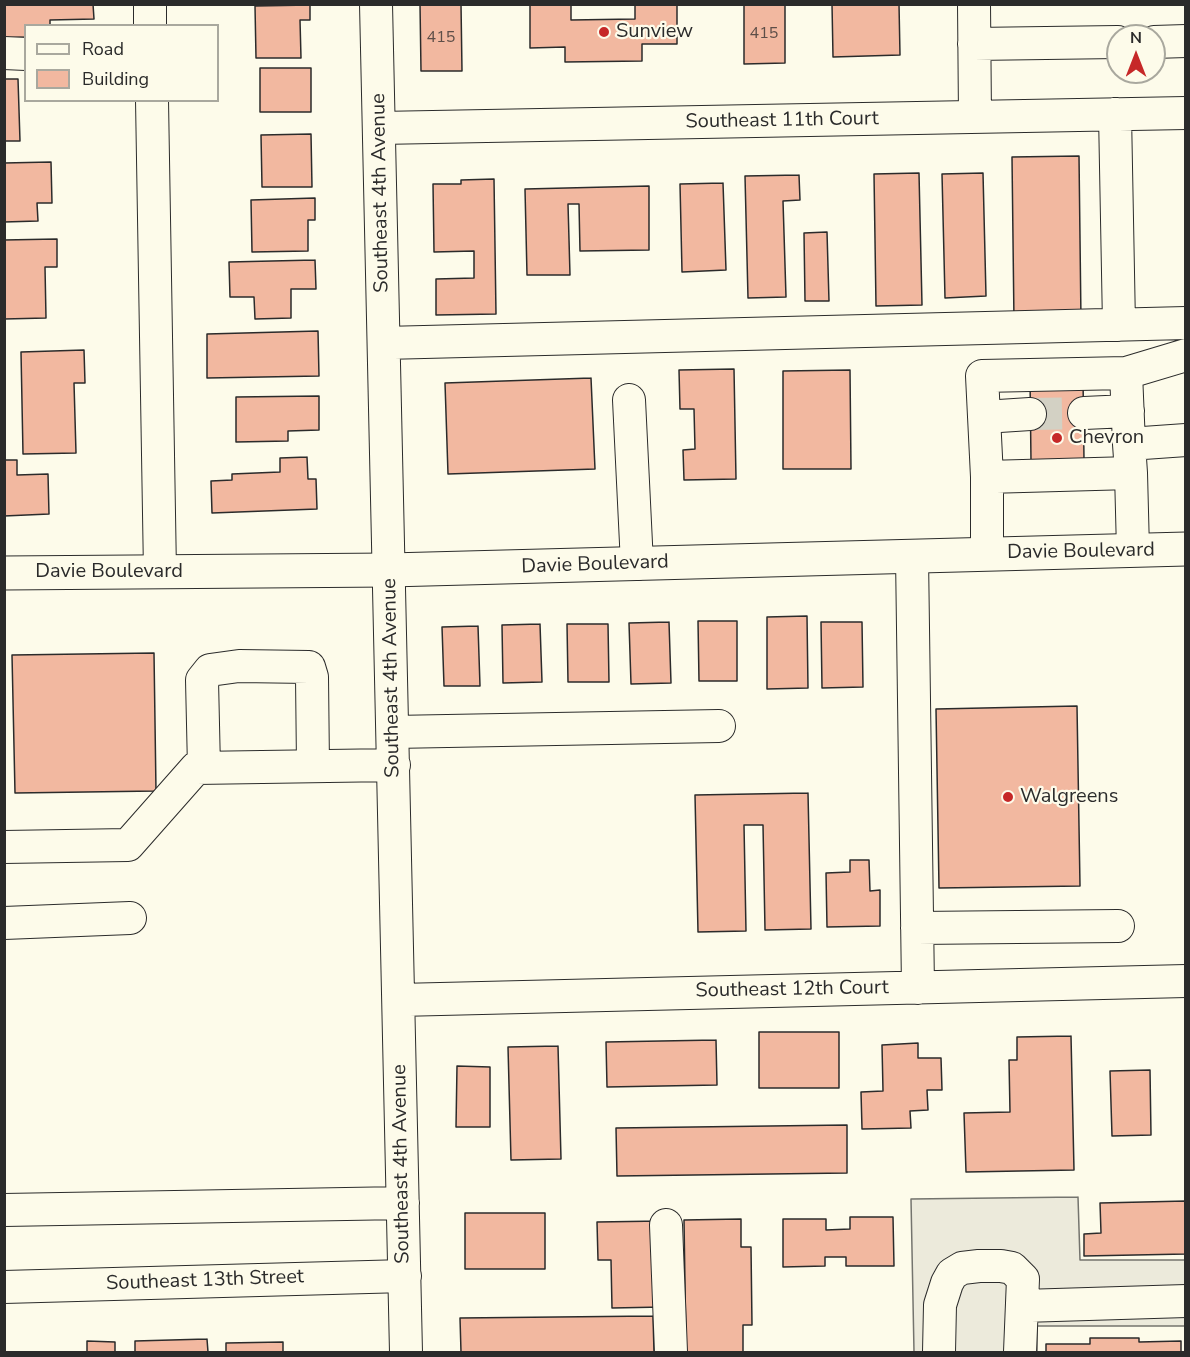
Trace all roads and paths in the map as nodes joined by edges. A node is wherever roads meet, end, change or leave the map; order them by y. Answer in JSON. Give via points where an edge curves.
{"nodes":[{"id":1,"x":150,"y":4,"type":"edge"},
{"id":2,"x":376,"y":4,"type":"edge"},
{"id":3,"x":974,"y":4,"type":"edge"},
{"id":4,"x":150,"y":24,"type":"edge"},
{"id":5,"x":1185,"y":41,"type":"edge"},
{"id":6,"x":1106,"y":42,"type":"edge"},
{"id":7,"x":1166,"y":42,"type":"edge"},
{"id":8,"x":974,"y":44,"type":"junction"},
{"id":9,"x":4,"y":53,"type":"edge"},
{"id":10,"x":24,"y":54,"type":"edge"},
{"id":11,"x":152,"y":102,"type":"edge"},
{"id":12,"x":1185,"y":113,"type":"edge"},
{"id":13,"x":1115,"y":114,"type":"junction"},
{"id":14,"x":975,"y":117,"type":"junction"},
{"id":15,"x":379,"y":128,"type":"junction"},
{"id":16,"x":1185,"y":323,"type":"edge"},
{"id":17,"x":1119,"y":325,"type":"junction"},
{"id":18,"x":384,"y":343,"type":"junction"},
{"id":19,"x":1185,"y":355,"type":"edge"},
{"id":20,"x":1126,"y":373,"type":"junction"},
{"id":21,"x":629,"y":400,"type":"dead end"},
{"id":22,"x":1128,"y":411,"type":"junction"},
{"id":23,"x":1084,"y":413,"type":"tunnel mouth"},
{"id":24,"x":1030,"y":414,"type":"tunnel mouth"},
{"id":25,"x":984,"y":417,"type":"junction"},
{"id":26,"x":1185,"y":440,"type":"edge"},
{"id":27,"x":1130,"y":458,"type":"junction"},
{"id":28,"x":987,"y":477,"type":"junction"},
{"id":29,"x":1185,"y":549,"type":"edge"},
{"id":30,"x":1133,"y":550,"type":"junction"},
{"id":31,"x":987,"y":554,"type":"junction"},
{"id":32,"x":912,"y":556,"type":"junction"},
{"id":33,"x":638,"y":564,"type":"junction"},
{"id":34,"x":390,"y":570,"type":"junction"},
{"id":35,"x":160,"y":572,"type":"junction"},
{"id":36,"x":4,"y":573,"type":"edge"},
{"id":37,"x":719,"y":726,"type":"dead end"},
{"id":38,"x":393,"y":732,"type":"junction"},
{"id":39,"x":394,"y":765,"type":"junction"},
{"id":40,"x":313,"y":766,"type":"junction"},
{"id":41,"x":204,"y":768,"type":"junction"},
{"id":42,"x":4,"y":847,"type":"edge"},
{"id":43,"x":130,"y":918,"type":"dead end"},
{"id":44,"x":4,"y":922,"type":"edge"},
{"id":45,"x":1118,"y":926,"type":"dead end"},
{"id":46,"x":917,"y":928,"type":"junction"},
{"id":47,"x":1185,"y":981,"type":"edge"},
{"id":48,"x":918,"y":988,"type":"junction"},
{"id":49,"x":399,"y":1000,"type":"junction"},
{"id":50,"x":403,"y":1203,"type":"junction"},
{"id":51,"x":4,"y":1210,"type":"edge"},
{"id":52,"x":666,"y":1225,"type":"dead end"},
{"id":53,"x":405,"y":1276,"type":"junction"},
{"id":54,"x":4,"y":1287,"type":"edge"},
{"id":55,"x":1185,"y":1301,"type":"edge"},
{"id":56,"x":1023,"y":1306,"type":"junction"},
{"id":57,"x":406,"y":1353,"type":"edge"},
{"id":58,"x":671,"y":1353,"type":"edge"},
{"id":59,"x":939,"y":1353,"type":"edge"},
{"id":60,"x":1020,"y":1353,"type":"edge"}],
"edges":[{"from":1,"to":4,"type":"street"},
{"from":2,"to":15,"type":"street","name":"Southeast 4th Avenue"},
{"from":3,"to":8,"type":"street"},
{"from":5,"to":7,"type":"street"},
{"from":6,"to":8,"type":"street"},
{"from":8,"to":14,"type":"street"},
{"from":9,"to":10,"type":"street"},
{"from":11,"to":35,"type":"street"},
{"from":12,"to":13,"type":"street","name":"Southeast 11th Court"},
{"from":13,"to":14,"type":"street","name":"Southeast 11th Court"},
{"from":13,"to":17,"type":"street"},
{"from":14,"to":15,"type":"street","name":"Southeast 11th Court"},
{"from":15,"to":18,"type":"street","name":"Southeast 4th Avenue"},
{"from":16,"to":17,"type":"street"},
{"from":17,"to":18,"type":"street"},
{"from":18,"to":34,"type":"street","name":"Southeast 4th Avenue"},
{"from":19,"to":20,"type":"street"},
{"from":20,"to":22,"type":"street"},
{"from":20,"to":25,"type":"street","via":[[982,376]]},
{"from":21,"to":33,"type":"street"},
{"from":22,"to":23,"type":"street"},
{"from":22,"to":27,"type":"street"},
{"from":24,"to":25,"type":"street"},
{"from":25,"to":28,"type":"street"},
{"from":26,"to":27,"type":"street"},
{"from":27,"to":28,"type":"street"},
{"from":27,"to":30,"type":"street"},
{"from":28,"to":31,"type":"street"},
{"from":29,"to":30,"type":"main road","name":"Davie Boulevard"},
{"from":30,"to":31,"type":"main road","name":"Davie Boulevard"},
{"from":31,"to":32,"type":"main road","name":"Davie Boulevard"},
{"from":32,"to":33,"type":"main road","name":"Davie Boulevard"},
{"from":32,"to":46,"type":"street"},
{"from":33,"to":34,"type":"main road","name":"Davie Boulevard"},
{"from":34,"to":35,"type":"main road","name":"Davie Boulevard"},
{"from":34,"to":38,"type":"street","name":"Southeast 4th Avenue"},
{"from":35,"to":36,"type":"main road","name":"Davie Boulevard"},
{"from":37,"to":38,"type":"street"},
{"from":38,"to":39,"type":"street","name":"Southeast 4th Avenue"},
{"from":39,"to":40,"type":"street"},
{"from":39,"to":49,"type":"street","name":"Southeast 4th Avenue"},
{"from":40,"to":41,"type":"street"},
{"from":40,"to":41,"type":"street","via":[[309,667],[239,666],[210,670],[202,680]]},
{"from":41,"to":42,"type":"street","via":[[196,768],[128,845]]},
{"from":43,"to":44,"type":"street"},
{"from":45,"to":46,"type":"street"},
{"from":46,"to":48,"type":"street"},
{"from":47,"to":48,"type":"street","name":"Southeast 12th Court"},
{"from":48,"to":49,"type":"street","name":"Southeast 12th Court"},
{"from":49,"to":50,"type":"street","name":"Southeast 4th Avenue"},
{"from":50,"to":51,"type":"street"},
{"from":50,"to":53,"type":"street","name":"Southeast 4th Avenue"},
{"from":52,"to":58,"type":"street"},
{"from":53,"to":54,"type":"street","name":"Southeast 13th Street"},
{"from":53,"to":57,"type":"street","name":"Southeast 4th Avenue"},
{"from":55,"to":56,"type":"street"},
{"from":56,"to":59,"type":"street","via":[[1023,1279],[1012,1268],[962,1268],[952,1274],[940,1305]]},
{"from":56,"to":60,"type":"street"}]}
